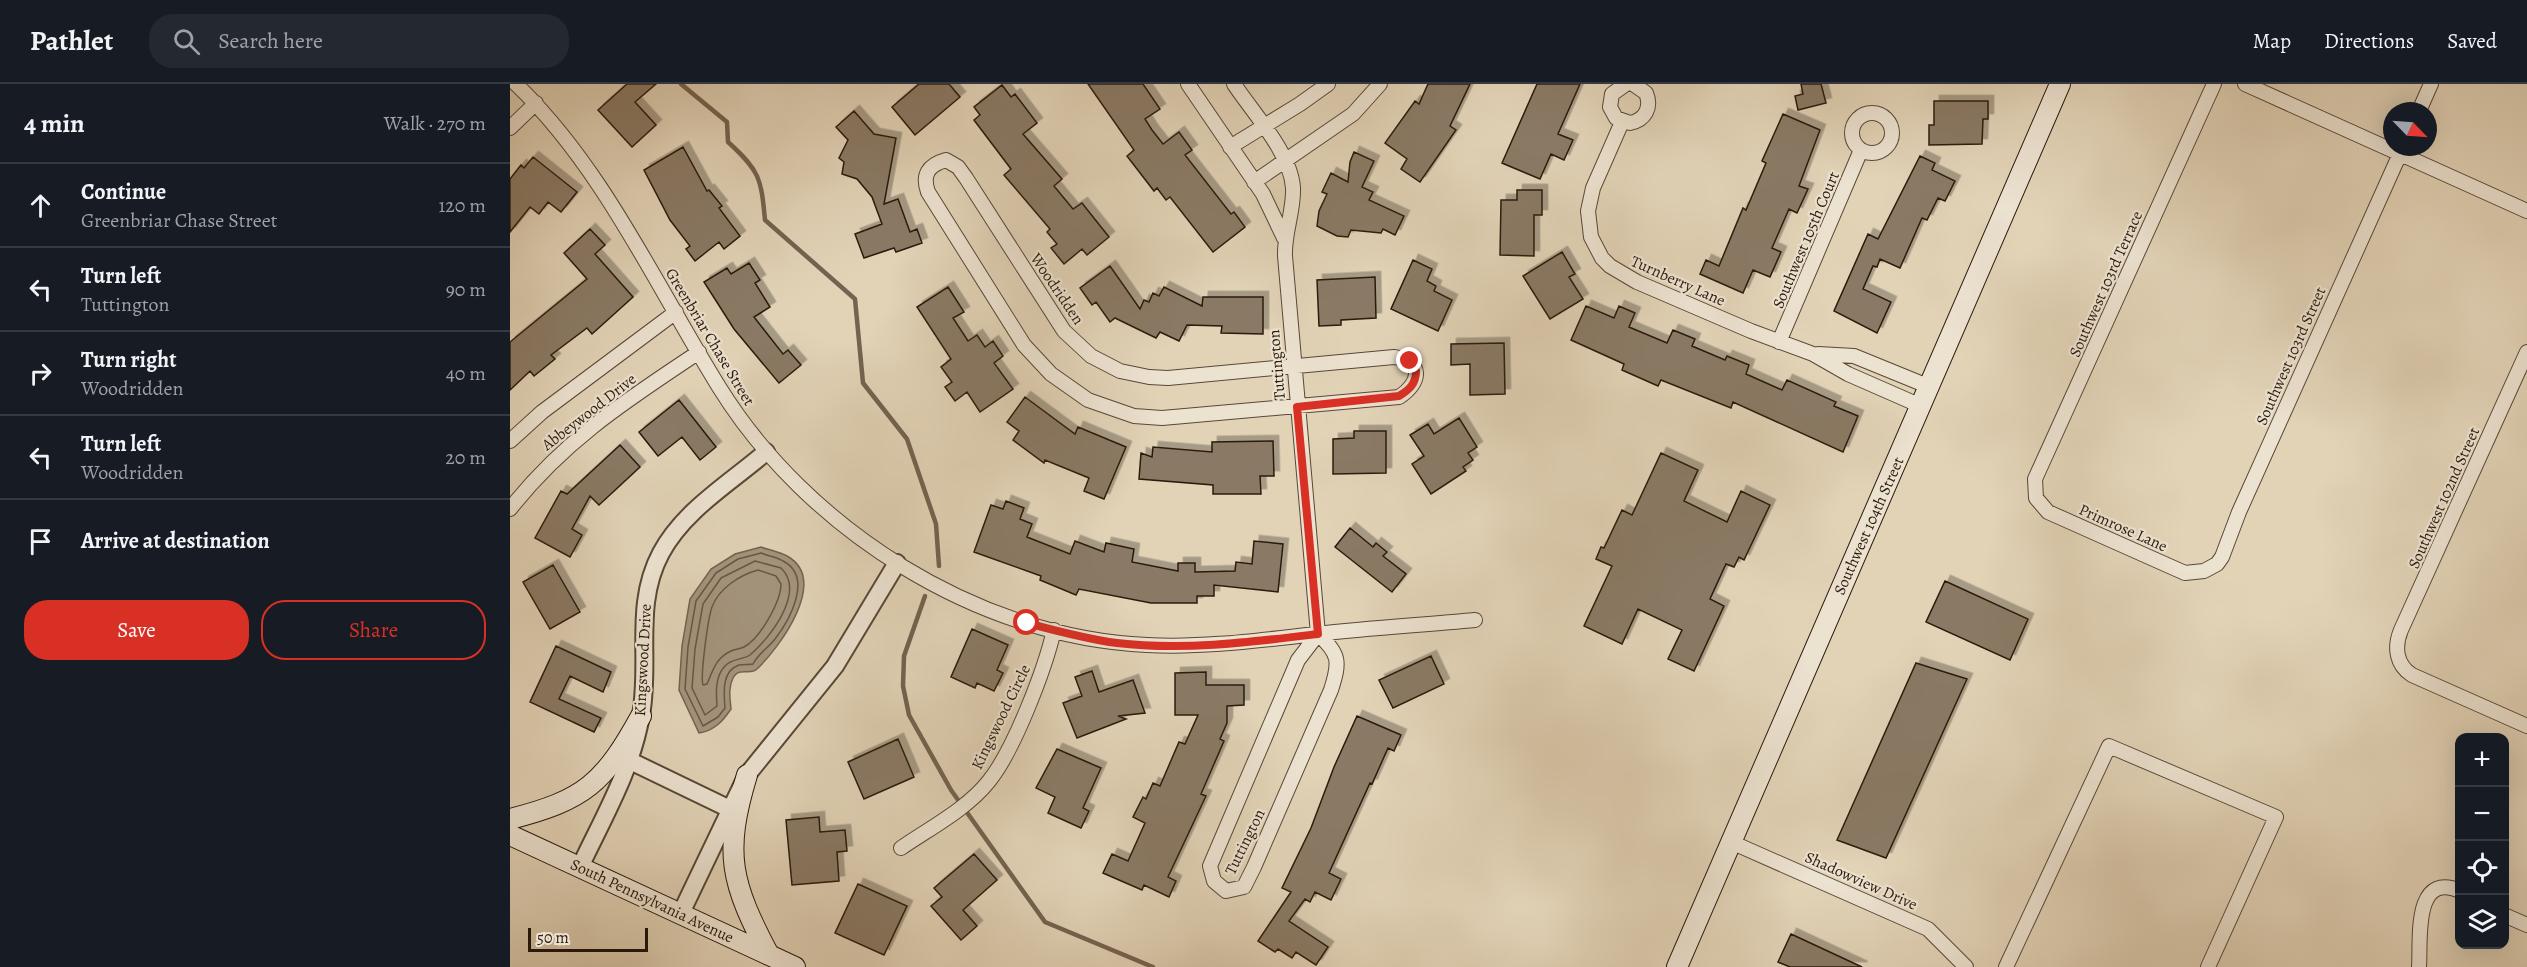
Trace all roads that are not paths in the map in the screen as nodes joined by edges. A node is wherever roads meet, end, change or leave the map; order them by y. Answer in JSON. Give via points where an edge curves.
{"nodes":[{"id":1,"x":516,"y":84,"type":"edge"},
{"id":2,"x":1188,"y":84,"type":"edge"},
{"id":3,"x":1234,"y":84,"type":"edge"},
{"id":4,"x":1328,"y":84,"type":"edge"},
{"id":5,"x":1380,"y":84,"type":"edge"},
{"id":6,"x":1626,"y":84,"type":"edge"},
{"id":7,"x":1633,"y":84,"type":"edge"},
{"id":8,"x":2060,"y":84,"type":"edge"},
{"id":9,"x":2214,"y":84,"type":"edge"},
{"id":10,"x":2245,"y":84,"type":"edge"},
{"id":11,"x":2432,"y":84,"type":"edge"},
{"id":12,"x":2423,"y":102,"type":"edge"},
{"id":13,"x":536,"y":103,"type":"junction"},
{"id":14,"x":1623,"y":122,"type":"junction"},
{"id":15,"x":1263,"y":127,"type":"junction"},
{"id":16,"x":510,"y":128,"type":"edge"},
{"id":17,"x":2383,"y":143,"type":"edge"},
{"id":18,"x":1230,"y":147,"type":"junction"},
{"id":19,"x":1862,"y":150,"type":"dead end"},
{"id":20,"x":2399,"y":156,"type":"edge"},
{"id":21,"x":2412,"y":156,"type":"edge"},
{"id":22,"x":1286,"y":159,"type":"junction"},
{"id":23,"x":1254,"y":182,"type":"junction"},
{"id":24,"x":2527,"y":211,"type":"edge"},
{"id":25,"x":1284,"y":237,"type":"junction"},
{"id":26,"x":676,"y":312,"type":"junction"},
{"id":27,"x":1779,"y":342,"type":"junction"},
{"id":28,"x":699,"y":352,"type":"junction"},
{"id":29,"x":2527,"y":352,"type":"edge"},
{"id":30,"x":1814,"y":354,"type":"junction"},
{"id":31,"x":1294,"y":366,"type":"junction"},
{"id":32,"x":1930,"y":387,"type":"junction"},
{"id":33,"x":1921,"y":406,"type":"junction"},
{"id":34,"x":1297,"y":407,"type":"junction"},
{"id":35,"x":510,"y":441,"type":"edge"},
{"id":36,"x":766,"y":452,"type":"junction"},
{"id":37,"x":2036,"y":498,"type":"joint"},
{"id":38,"x":510,"y":508,"type":"edge"},
{"id":39,"x":897,"y":563,"type":"junction"},
{"id":40,"x":2204,"y":572,"type":"joint"},
{"id":41,"x":1475,"y":620,"type":"dead end"},
{"id":42,"x":1054,"y":630,"type":"junction"},
{"id":43,"x":1318,"y":634,"type":"junction"},
{"id":44,"x":641,"y":716,"type":"joint"},
{"id":45,"x":2527,"y":726,"type":"edge"},
{"id":46,"x":624,"y":758,"type":"junction"},
{"id":47,"x":747,"y":775,"type":"joint"},
{"id":48,"x":733,"y":810,"type":"junction"},
{"id":49,"x":510,"y":819,"type":"edge"},
{"id":50,"x":510,"y":835,"type":"edge"},
{"id":51,"x":1731,"y":842,"type":"junction"},
{"id":52,"x":901,"y":848,"type":"dead end"},
{"id":53,"x":580,"y":867,"type":"junction"},
{"id":54,"x":2455,"y":890,"type":"edge"},
{"id":55,"x":681,"y":913,"type":"junction"},
{"id":56,"x":2509,"y":917,"type":"edge"},
{"id":57,"x":2527,"y":925,"type":"edge"},
{"id":58,"x":769,"y":955,"type":"junction"},
{"id":59,"x":795,"y":967,"type":"edge"},
{"id":60,"x":1677,"y":967,"type":"edge"},
{"id":61,"x":1966,"y":967,"type":"edge"},
{"id":62,"x":2007,"y":967,"type":"edge"},
{"id":63,"x":2208,"y":967,"type":"edge"},
{"id":64,"x":2419,"y":967,"type":"edge"}],
"edges":[{"from":1,"to":13,"type":"street","name":"Greenbriar Chase Street"},
{"from":2,"to":18,"type":"street","name":"Tuttington"},
{"from":3,"to":15,"type":"street","name":"Tuttington"},
{"from":4,"to":15,"type":"street"},
{"from":5,"to":22,"type":"street","via":[[1353,114]]},
{"from":6,"to":14,"type":"street","via":[[1617,88],[1610,100],[1612,114]]},
{"from":7,"to":14,"type":"street","via":[[1646,93],[1649,106],[1637,122]]},
{"from":8,"to":32,"type":"main road","name":"Southwest 104th Street"},
{"from":9,"to":37,"type":"street","name":"Southwest 103rd Terrace","via":[[2038,469]]},
{"from":10,"to":17,"type":"street"},
{"from":11,"to":12,"type":"street"},
{"from":13,"to":16,"type":"street"},
{"from":13,"to":26,"type":"street","name":"Greenbriar Chase Street","via":[[573,146]]},
{"from":14,"to":27,"type":"street","name":"Turnberry Lane","via":[[1589,198],[1591,237],[1602,258],[1637,282]]},
{"from":15,"to":18,"type":"street"},
{"from":15,"to":22,"type":"street","name":"Tuttington"},
{"from":18,"to":23,"type":"street","name":"Tuttington"},
{"from":19,"to":27,"type":"street","name":"Southwest 105th Court"},
{"from":20,"to":40,"type":"street","name":"Southwest 103rd Street","via":[[2222,556]]},
{"from":21,"to":24,"type":"street"},
{"from":22,"to":23,"type":"street"},
{"from":22,"to":25,"type":"street","name":"Tuttington","via":[[1293,187],[1290,221]]},
{"from":23,"to":25,"type":"street","name":"Tuttington"},
{"from":25,"to":31,"type":"street","name":"Tuttington"},
{"from":26,"to":28,"type":"street","name":"Greenbriar Chase Street"},
{"from":26,"to":35,"type":"street","name":"Abbeywood Drive","via":[[542,412]]},
{"from":27,"to":30,"type":"street","name":"Turnberry Lane"},
{"from":28,"to":36,"type":"street","name":"Greenbriar Chase Street","via":[[719,388]]},
{"from":28,"to":38,"type":"street","name":"Abbeywood Drive","via":[[567,446],[538,473]]},
{"from":29,"to":45,"type":"street","name":"Southwest 102nd Street","via":[[2397,640],[2398,659],[2412,675]]},
{"from":30,"to":32,"type":"street","name":"Turnberry Lane","via":[[1854,356]]},
{"from":30,"to":33,"type":"street","name":"Turnberry Lane","via":[[1848,374]]},
{"from":31,"to":34,"type":"street","name":"Tuttington"},
{"from":31,"to":34,"type":"street","name":"Woodridden","via":[[1394,357],[1410,361],[1416,371],[1412,386],[1399,396]]},
{"from":31,"to":34,"type":"street","name":"Woodridden","via":[[1168,378],[1134,375],[1102,362],[1079,348],[1064,331],[958,167],[946,160],[927,171],[928,192],[1020,338],[1042,367],[1074,392],[1105,407],[1148,417]]},
{"from":32,"to":33,"type":"main road","name":"Southwest 104th Street"},
{"from":33,"to":51,"type":"main road","name":"Southwest 104th Street"},
{"from":34,"to":43,"type":"street","name":"Tuttington"},
{"from":36,"to":39,"type":"street","name":"Greenbriar Chase Street","via":[[832,518]]},
{"from":36,"to":44,"type":"street","name":"Kingswood Drive","via":[[680,525],[661,553],[647,587],[642,616]]},
{"from":37,"to":40,"type":"street","name":"Primrose Lane","via":[[2051,514],[2172,568],[2185,573]]},
{"from":39,"to":42,"type":"street","name":"Greenbriar Chase Street","via":[[978,605]]},
{"from":39,"to":47,"type":"street","via":[[835,666]]},
{"from":41,"to":43,"type":"street","name":"Greenbriar Chase Street"},
{"from":42,"to":43,"type":"street","name":"Greenbriar Chase Street","via":[[1116,643],[1171,646]]},
{"from":42,"to":52,"type":"street","name":"Kingswood Circle","via":[[1043,668],[1008,749],[989,781]]},
{"from":43,"to":43,"type":"street","name":"Tuttington","via":[[1298,660],[1210,867],[1214,881],[1226,891],[1239,889],[1248,880],[1331,690],[1338,659],[1332,646]]},
{"from":44,"to":46,"type":"main road"},
{"from":46,"to":48,"type":"street"},
{"from":46,"to":49,"type":"main road","via":[[579,795]]},
{"from":46,"to":53,"type":"street"},
{"from":47,"to":48,"type":"main road"},
{"from":48,"to":55,"type":"street"},
{"from":48,"to":58,"type":"main road","via":[[735,873],[749,916]]},
{"from":50,"to":53,"type":"main road","name":"South Pennsylvania Avenue"},
{"from":51,"to":60,"type":"main road","name":"Southwest 104th Street"},
{"from":51,"to":61,"type":"street","name":"Shadowview Drive","via":[[1928,929]]},
{"from":53,"to":55,"type":"main road","name":"South Pennsylvania Avenue"},
{"from":54,"to":64,"type":"street","via":[[2431,894],[2420,911]]},
{"from":55,"to":58,"type":"main road","name":"South Pennsylvania Avenue"},
{"from":56,"to":57,"type":"street"},
{"from":58,"to":59,"type":"main road","name":"South Pennsylvania Avenue"},
{"from":62,"to":63,"type":"street","via":[[2109,746],[2276,817]]}]}
